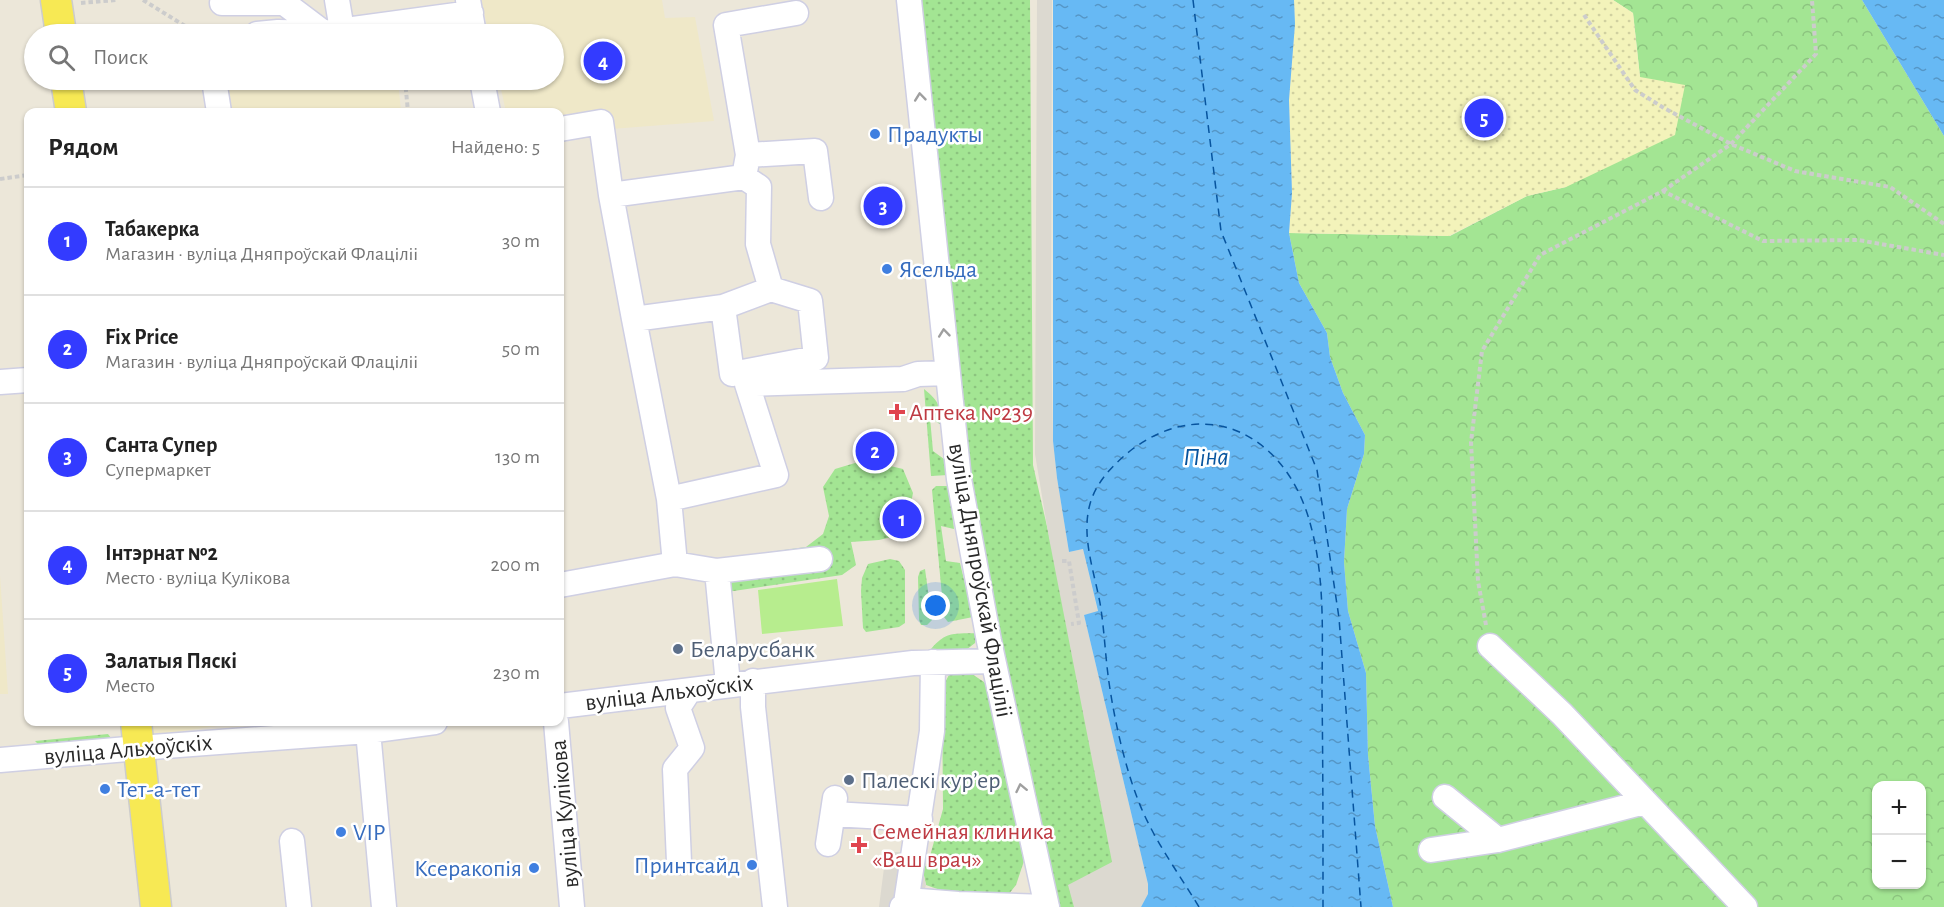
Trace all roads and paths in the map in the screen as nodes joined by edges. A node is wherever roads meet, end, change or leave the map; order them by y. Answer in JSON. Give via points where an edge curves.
{"nodes":[{"id":1,"x":116,"y":0,"type":"edge"},
{"id":2,"x":143,"y":0,"type":"edge"},
{"id":3,"x":337,"y":0,"type":"edge"},
{"id":4,"x":909,"y":0,"type":"edge"},
{"id":5,"x":1812,"y":0,"type":"edge"},
{"id":6,"x":64,"y":2,"type":"edge"},
{"id":7,"x":222,"y":3,"type":"dead end"},
{"id":8,"x":796,"y":13,"type":"dead end"},
{"id":9,"x":1584,"y":15,"type":"dead end"},
{"id":10,"x":471,"y":16,"type":"edge"},
{"id":11,"x":62,"y":24,"type":"edge"},
{"id":12,"x":182,"y":24,"type":"edge"},
{"id":13,"x":321,"y":24,"type":"edge"},
{"id":14,"x":334,"y":24,"type":"edge"},
{"id":15,"x":397,"y":24,"type":"edge"},
{"id":16,"x":68,"y":90,"type":"edge"},
{"id":17,"x":216,"y":90,"type":"edge"},
{"id":18,"x":406,"y":90,"type":"edge"},
{"id":19,"x":484,"y":90,"type":"edge"},
{"id":20,"x":70,"y":108,"type":"edge"},
{"id":21,"x":218,"y":108,"type":"edge"},
{"id":22,"x":408,"y":108,"type":"edge"},
{"id":23,"x":487,"y":108,"type":"edge"},
{"id":24,"x":564,"y":128,"type":"edge"},
{"id":25,"x":1731,"y":144,"type":"junction"},
{"id":26,"x":746,"y":166,"type":"junction"},
{"id":27,"x":24,"y":176,"type":"edge"},
{"id":28,"x":0,"y":179,"type":"edge"},
{"id":29,"x":1663,"y":191,"type":"junction"},
{"id":30,"x":611,"y":195,"type":"junction"},
{"id":31,"x":821,"y":198,"type":"dead end"},
{"id":32,"x":1944,"y":224,"type":"edge"},
{"id":33,"x":1944,"y":255,"type":"edge"},
{"id":34,"x":771,"y":289,"type":"junction"},
{"id":35,"x":723,"y":307,"type":"junction"},
{"id":36,"x":634,"y":319,"type":"junction"},
{"id":37,"x":774,"y":366,"type":"junction"},
{"id":38,"x":948,"y":373,"type":"junction"},
{"id":39,"x":24,"y":380,"type":"edge"},
{"id":40,"x":0,"y":382,"type":"edge"},
{"id":41,"x":747,"y":384,"type":"junction"},
{"id":42,"x":669,"y":499,"type":"junction"},
{"id":43,"x":820,"y":559,"type":"dead end"},
{"id":44,"x":1062,"y":561,"type":"dead end"},
{"id":45,"x":675,"y":564,"type":"junction"},
{"id":46,"x":717,"y":571,"type":"junction"},
{"id":47,"x":564,"y":584,"type":"edge"},
{"id":48,"x":1071,"y":624,"type":"dead end"},
{"id":49,"x":1490,"y":646,"type":"joint"},
{"id":50,"x":993,"y":661,"type":"junction"},
{"id":51,"x":933,"y":662,"type":"junction"},
{"id":52,"x":753,"y":681,"type":"junction"},
{"id":53,"x":728,"y":684,"type":"junction"},
{"id":54,"x":689,"y":691,"type":"junction"},
{"id":55,"x":564,"y":706,"type":"edge"},
{"id":56,"x":405,"y":726,"type":"edge"},
{"id":57,"x":556,"y":726,"type":"edge"},
{"id":58,"x":368,"y":731,"type":"junction"},
{"id":59,"x":138,"y":734,"type":"edge"},
{"id":60,"x":0,"y":760,"type":"edge"},
{"id":61,"x":1445,"y":797,"type":"dead end"},
{"id":62,"x":1646,"y":802,"type":"junction"},
{"id":63,"x":920,"y":819,"type":"junction"},
{"id":64,"x":1498,"y":840,"type":"junction"},
{"id":65,"x":292,"y":841,"type":"dead end"},
{"id":66,"x":828,"y":844,"type":"dead end"},
{"id":67,"x":1431,"y":850,"type":"dead end"},
{"id":68,"x":679,"y":862,"type":"dead end"},
{"id":69,"x":904,"y":905,"type":"edge"},
{"id":70,"x":958,"y":906,"type":"edge"},
{"id":71,"x":156,"y":907,"type":"edge"},
{"id":72,"x":299,"y":907,"type":"edge"},
{"id":73,"x":384,"y":907,"type":"edge"},
{"id":74,"x":572,"y":907,"type":"edge"},
{"id":75,"x":775,"y":907,"type":"edge"},
{"id":76,"x":1047,"y":907,"type":"edge"},
{"id":77,"x":1745,"y":907,"type":"edge"}],
"edges":[{"from":1,"to":6,"type":"path"},
{"from":2,"to":12,"type":"path"},
{"from":3,"to":14,"type":"street"},
{"from":38,"to":4,"type":"street","name":"вуліца Дняпроўскай Флаціліі","one_way":true},
{"from":5,"to":25,"type":"path","via":[[1816,54]]},
{"from":6,"to":11,"type":"main road"},
{"from":7,"to":13,"type":"street","via":[[284,3]]},
{"from":8,"to":26,"type":"street","via":[[726,25]]},
{"from":9,"to":25,"type":"path","via":[[1635,90]]},
{"from":10,"to":15,"type":"street"},
{"from":16,"to":20,"type":"main road"},
{"from":17,"to":21,"type":"street"},
{"from":18,"to":22,"type":"path"},
{"from":19,"to":23,"type":"street"},
{"from":24,"to":30,"type":"street","via":[[601,122]]},
{"from":25,"to":29,"type":"path"},
{"from":25,"to":32,"type":"path","via":[[1795,171],[1890,187]]},
{"from":26,"to":30,"type":"street"},
{"from":26,"to":31,"type":"street","via":[[815,151]]},
{"from":26,"to":34,"type":"street","via":[[759,187],[758,244]]},
{"from":27,"to":28,"type":"path"},
{"from":29,"to":33,"type":"path","via":[[1763,241],[1858,240]]},
{"from":29,"to":49,"type":"path","via":[[1540,255],[1482,351],[1471,442],[1478,581]]},
{"from":30,"to":36,"type":"street"},
{"from":34,"to":35,"type":"street"},
{"from":34,"to":37,"type":"street","via":[[810,302],[816,358]]},
{"from":35,"to":36,"type":"street"},
{"from":35,"to":37,"type":"street","via":[[732,374]]},
{"from":36,"to":42,"type":"street"},
{"from":37,"to":41,"type":"street"},
{"from":38,"to":41,"type":"street","via":[[903,379]]},
{"from":38,"to":50,"type":"street","name":"вуліца Дняпроўскай Флаціліі","via":[[959,479]]},
{"from":39,"to":40,"type":"street"},
{"from":41,"to":42,"type":"street","via":[[776,475]]},
{"from":42,"to":45,"type":"street"},
{"from":43,"to":46,"type":"street"},
{"from":44,"to":48,"type":"path","via":[[1069,561],[1079,623]]},
{"from":45,"to":46,"type":"street"},
{"from":45,"to":47,"type":"street"},
{"from":46,"to":53,"type":"street"},
{"from":49,"to":62,"type":"street"},
{"from":50,"to":51,"type":"street","name":"вуліца Альхоўскіх"},
{"from":76,"to":50,"type":"street","name":"вуліца Дняпроўскай Флаціліі","one_way":true},
{"from":51,"to":52,"type":"street","name":"вуліца Альхоўскіх"},
{"from":51,"to":63,"type":"street","via":[[932,731]]},
{"from":52,"to":53,"type":"street","name":"вуліца Альхоўскіх"},
{"from":52,"to":75,"type":"street"},
{"from":53,"to":54,"type":"street","name":"вуліца Альхоўскіх"},
{"from":54,"to":55,"type":"street","name":"вуліца Альхоўскіх"},
{"from":54,"to":68,"type":"street","via":[[678,708],[692,748],[675,769]]},
{"from":56,"to":58,"type":"street","name":"вуліца Альхоўскіх"},
{"from":57,"to":74,"type":"street","name":"вуліца Кулікова"},
{"from":58,"to":59,"type":"street","name":"вуліца Альхоўскіх"},
{"from":58,"to":73,"type":"street"},
{"from":59,"to":60,"type":"street","name":"вуліца Альхоўскіх"},
{"from":59,"to":71,"type":"main road"},
{"from":61,"to":64,"type":"street"},
{"from":62,"to":64,"type":"street"},
{"from":62,"to":77,"type":"street"},
{"from":63,"to":66,"type":"street","via":[[834,806]]},
{"from":63,"to":69,"type":"street"},
{"from":64,"to":67,"type":"street"},
{"from":65,"to":72,"type":"street"},
{"from":69,"to":70,"type":"street","via":[[920,901]]},
{"from":70,"to":76,"type":"street"}]}
